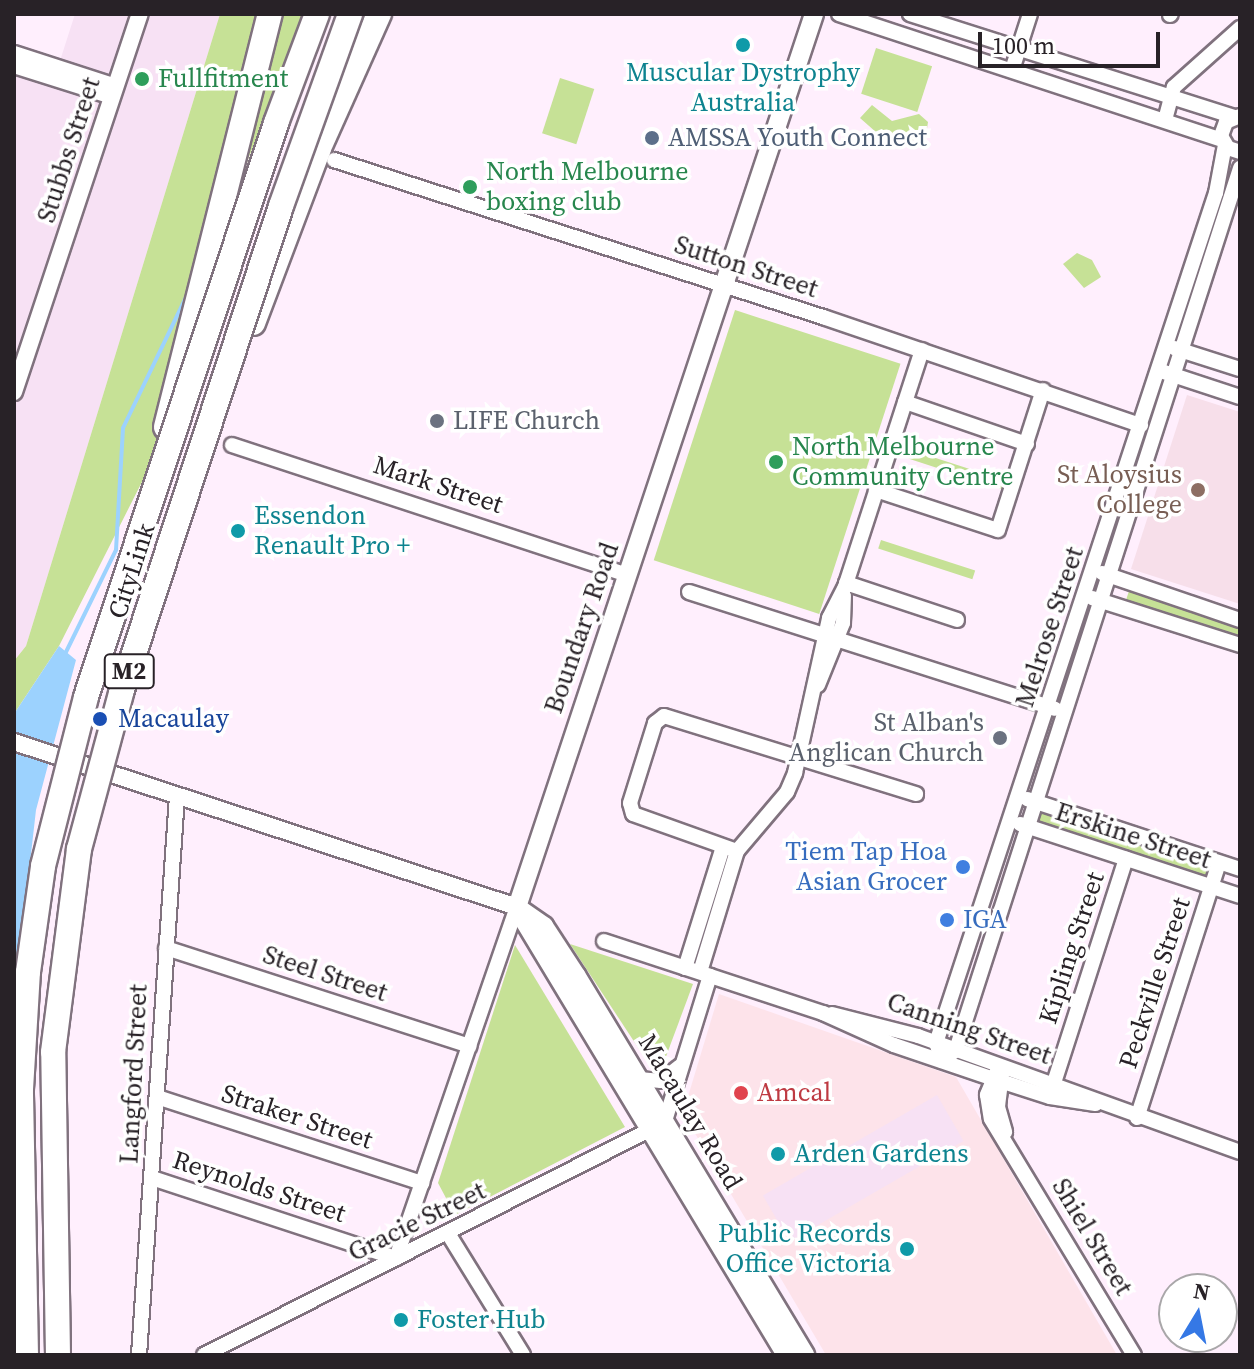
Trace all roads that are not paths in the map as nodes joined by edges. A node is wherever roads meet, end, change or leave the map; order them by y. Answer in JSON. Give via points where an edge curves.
{"nodes":[{"id":1,"x":140,"y":14,"type":"edge"},
{"id":2,"x":270,"y":14,"type":"edge"},
{"id":3,"x":317,"y":14,"type":"edge"},
{"id":4,"x":350,"y":14,"type":"edge"},
{"id":5,"x":379,"y":14,"type":"edge"},
{"id":6,"x":814,"y":14,"type":"edge"},
{"id":7,"x":839,"y":14,"type":"edge"},
{"id":8,"x":910,"y":14,"type":"edge"},
{"id":9,"x":1030,"y":14,"type":"edge"},
{"id":10,"x":1240,"y":28,"type":"edge"},
{"id":11,"x":1019,"y":49,"type":"junction"},
{"id":12,"x":14,"y":53,"type":"edge"},
{"id":13,"x":14,"y":66,"type":"edge"},
{"id":14,"x":1012,"y":70,"type":"junction"},
{"id":15,"x":114,"y":92,"type":"junction"},
{"id":16,"x":1171,"y":95,"type":"junction"},
{"id":17,"x":1238,"y":115,"type":"edge"},
{"id":18,"x":1165,"y":120,"type":"junction"},
{"id":19,"x":1224,"y":142,"type":"junction"},
{"id":20,"x":1240,"y":152,"type":"edge"},
{"id":21,"x":334,"y":160,"type":"dead end"},
{"id":22,"x":1240,"y":168,"type":"edge"},
{"id":23,"x":1223,"y":195,"type":"junction"},
{"id":24,"x":725,"y":286,"type":"junction"},
{"id":25,"x":1173,"y":347,"type":"junction"},
{"id":26,"x":922,"y":350,"type":"junction"},
{"id":27,"x":1240,"y":369,"type":"edge"},
{"id":28,"x":1165,"y":372,"type":"junction"},
{"id":29,"x":16,"y":380,"type":"edge"},
{"id":30,"x":1043,"y":390,"type":"junction"},
{"id":31,"x":1240,"y":397,"type":"edge"},
{"id":32,"x":905,"y":402,"type":"junction"},
{"id":33,"x":1141,"y":425,"type":"junction"},
{"id":34,"x":1027,"y":444,"type":"junction"},
{"id":35,"x":232,"y":445,"type":"dead end"},
{"id":36,"x":202,"y":448,"type":"junction"},
{"id":37,"x":876,"y":490,"type":"junction"},
{"id":38,"x":1123,"y":502,"type":"junction"},
{"id":39,"x":140,"y":534,"type":"junction"},
{"id":40,"x":1100,"y":573,"type":"junction"},
{"id":41,"x":628,"y":575,"type":"junction"},
{"id":42,"x":845,"y":585,"type":"junction"},
{"id":43,"x":689,"y":592,"type":"dead end"},
{"id":44,"x":1092,"y":598,"type":"junction"},
{"id":45,"x":957,"y":620,"type":"dead end"},
{"id":46,"x":1240,"y":620,"type":"edge"},
{"id":47,"x":832,"y":636,"type":"junction"},
{"id":48,"x":1240,"y":645,"type":"edge"},
{"id":49,"x":1056,"y":710,"type":"junction"},
{"id":50,"x":14,"y":742,"type":"edge"},
{"id":51,"x":797,"y":753,"type":"junction"},
{"id":52,"x":916,"y":794,"type":"dead end"},
{"id":53,"x":177,"y":796,"type":"junction"},
{"id":54,"x":1019,"y":796,"type":"junction"},
{"id":55,"x":1035,"y":801,"type":"junction"},
{"id":56,"x":1010,"y":820,"type":"junction"},
{"id":57,"x":1028,"y":826,"type":"junction"},
{"id":58,"x":730,"y":849,"type":"junction"},
{"id":59,"x":1126,"y":859,"type":"junction"},
{"id":60,"x":1219,"y":863,"type":"junction"},
{"id":61,"x":1240,"y":869,"type":"edge"},
{"id":62,"x":1211,"y":887,"type":"junction"},
{"id":63,"x":984,"y":893,"type":"junction"},
{"id":64,"x":1240,"y":896,"type":"edge"},
{"id":65,"x":1005,"y":900,"type":"junction"},
{"id":66,"x":517,"y":907,"type":"junction"},
{"id":67,"x":604,"y":941,"type":"dead end"},
{"id":68,"x":166,"y":948,"type":"junction"},
{"id":69,"x":966,"y":952,"type":"junction"},
{"id":70,"x":985,"y":958,"type":"junction"},
{"id":71,"x":685,"y":968,"type":"junction"},
{"id":72,"x":705,"y":974,"type":"junction"},
{"id":73,"x":850,"y":1021,"type":"junction"},
{"id":74,"x":902,"y":1031,"type":"junction"},
{"id":75,"x":936,"y":1043,"type":"junction"},
{"id":76,"x":470,"y":1046,"type":"junction"},
{"id":77,"x":904,"y":1048,"type":"junction"},
{"id":78,"x":956,"y":1050,"type":"junction"},
{"id":79,"x":683,"y":1059,"type":"junction"},
{"id":80,"x":942,"y":1061,"type":"junction"},
{"id":81,"x":1001,"y":1065,"type":"junction"},
{"id":82,"x":639,"y":1079,"type":"junction"},
{"id":83,"x":997,"y":1079,"type":"junction"},
{"id":84,"x":1052,"y":1090,"type":"junction"},
{"id":85,"x":157,"y":1097,"type":"junction"},
{"id":86,"x":1137,"y":1118,"type":"junction"},
{"id":87,"x":657,"y":1125,"type":"junction"},
{"id":88,"x":1240,"y":1152,"type":"edge"},
{"id":89,"x":152,"y":1178,"type":"junction"},
{"id":90,"x":422,"y":1183,"type":"junction"},
{"id":91,"x":449,"y":1235,"type":"junction"},
{"id":92,"x":396,"y":1258,"type":"junction"},
{"id":93,"x":792,"y":1349,"type":"edge"},
{"id":94,"x":26,"y":1355,"type":"edge"},
{"id":95,"x":58,"y":1355,"type":"edge"},
{"id":96,"x":139,"y":1355,"type":"edge"},
{"id":97,"x":204,"y":1355,"type":"edge"},
{"id":98,"x":523,"y":1355,"type":"edge"},
{"id":99,"x":1134,"y":1355,"type":"edge"}],
"edges":[{"from":1,"to":15,"type":"street","name":"Stubbs Street"},
{"from":2,"to":39,"type":"highway","bridge":true},
{"from":3,"to":39,"type":"highway","name":"CityLink","number":"M2","bridge":true},
{"from":4,"to":36,"type":"highway","name":"CityLink","number":"M2","bridge":true},
{"from":5,"to":36,"type":"highway","bridge":true,"via":[[319,148]]},
{"from":6,"to":24,"type":"main road","name":"Boundary Road"},
{"from":7,"to":14,"type":"street"},
{"from":8,"to":11,"type":"street"},
{"from":9,"to":11,"type":"street"},
{"from":10,"to":16,"type":"street"},
{"from":11,"to":14,"type":"street"},
{"from":11,"to":16,"type":"street"},
{"from":12,"to":15,"type":"street"},
{"from":13,"to":15,"type":"street"},
{"from":14,"to":18,"type":"street"},
{"from":15,"to":29,"type":"street","name":"Stubbs Street"},
{"from":16,"to":17,"type":"street"},
{"from":16,"to":18,"type":"street"},
{"from":17,"to":19,"type":"street","name":"Melrose Street","via":[[1223,126]]},
{"from":18,"to":19,"type":"street"},
{"from":19,"to":20,"type":"street"},
{"from":19,"to":23,"type":"street","name":"Melrose Street"},
{"from":21,"to":24,"type":"street","name":"Sutton Street"},
{"from":22,"to":23,"type":"street","name":"Melrose Street"},
{"from":23,"to":25,"type":"street","name":"Melrose Street"},
{"from":24,"to":26,"type":"street","name":"Sutton Street"},
{"from":24,"to":41,"type":"main road","name":"Boundary Road"},
{"from":25,"to":27,"type":"street"},
{"from":25,"to":28,"type":"street","name":"Melrose Street"},
{"from":26,"to":30,"type":"street","name":"Sutton Street"},
{"from":26,"to":32,"type":"street"},
{"from":28,"to":31,"type":"street"},
{"from":28,"to":33,"type":"street","name":"Melrose Street"},
{"from":28,"to":38,"type":"street","name":"Melrose Street"},
{"from":30,"to":33,"type":"street","name":"Sutton Street"},
{"from":30,"to":34,"type":"street"},
{"from":32,"to":34,"type":"street"},
{"from":32,"to":37,"type":"street"},
{"from":33,"to":38,"type":"street","name":"Melrose Street"},
{"from":34,"to":37,"type":"street","via":[[998,530]]},
{"from":35,"to":41,"type":"street","name":"Mark Street"},
{"from":36,"to":95,"type":"highway","name":"CityLink","number":"M2","bridge":true,"via":[[89,805],[63,945],[50,1122]]},
{"from":37,"to":42,"type":"street"},
{"from":38,"to":40,"type":"street","name":"Melrose Street"},
{"from":39,"to":94,"type":"highway","name":"CityLink","number":"M2","bridge":true,"via":[[86,697],[43,866],[28,972],[21,1089]]},
{"from":40,"to":44,"type":"street","name":"Melrose Street"},
{"from":40,"to":46,"type":"street"},
{"from":41,"to":66,"type":"main road","name":"Boundary Road"},
{"from":42,"to":45,"type":"street"},
{"from":42,"to":47,"type":"street"},
{"from":43,"to":47,"type":"street"},
{"from":44,"to":48,"type":"street"},
{"from":44,"to":49,"type":"street","name":"Melrose Street"},
{"from":47,"to":49,"type":"street"},
{"from":47,"to":51,"type":"street"},
{"from":49,"to":54,"type":"street","name":"Melrose Street"},
{"from":49,"to":55,"type":"street","name":"Melrose Street"},
{"from":50,"to":53,"type":"street","name":"Macaulay Road"},
{"from":51,"to":52,"type":"street"},
{"from":51,"to":58,"type":"street","via":[[787,792]]},
{"from":51,"to":58,"type":"street","via":[[664,716],[655,723],[630,803],[633,814]]},
{"from":53,"to":66,"type":"street","name":"Macaulay Road"},
{"from":53,"to":68,"type":"street","name":"Langford Street"},
{"from":54,"to":55,"type":"street","name":"Erskine Street"},
{"from":54,"to":56,"type":"street","name":"Melrose Street"},
{"from":55,"to":57,"type":"street","name":"Melrose Street"},
{"from":55,"to":60,"type":"street","name":"Erskine Street"},
{"from":56,"to":57,"type":"street","name":"Erskine Street"},
{"from":56,"to":63,"type":"street","name":"Melrose Street"},
{"from":57,"to":59,"type":"street","name":"Erskine Street"},
{"from":57,"to":65,"type":"street","name":"Melrose Street"},
{"from":58,"to":71,"type":"street"},
{"from":58,"to":72,"type":"street"},
{"from":59,"to":62,"type":"street","name":"Erskine Street"},
{"from":59,"to":84,"type":"street","name":"Kipling Street"},
{"from":60,"to":61,"type":"street","name":"Erskine Street"},
{"from":60,"to":62,"type":"street","name":"Peckville Street"},
{"from":62,"to":64,"type":"street","name":"Erskine Street"},
{"from":62,"to":86,"type":"street","name":"Peckville Street"},
{"from":63,"to":65,"type":"street"},
{"from":63,"to":69,"type":"street","name":"Melrose Street"},
{"from":65,"to":70,"type":"street","name":"Melrose Street"},
{"from":66,"to":76,"type":"street","name":"Boundary Road"},
{"from":66,"to":82,"type":"main road","name":"Macaulay Road","via":[[549,933]]},
{"from":66,"to":87,"type":"main road","name":"Macaulay Road"},
{"from":67,"to":71,"type":"street","name":"Canning Street"},
{"from":68,"to":76,"type":"street","name":"Steel Street"},
{"from":68,"to":85,"type":"street","name":"Langford Street"},
{"from":69,"to":70,"type":"street"},
{"from":69,"to":75,"type":"street","name":"Melrose Street"},
{"from":70,"to":78,"type":"street","name":"Melrose Street"},
{"from":71,"to":72,"type":"street","name":"Canning Street"},
{"from":72,"to":73,"type":"street","name":"Canning Street"},
{"from":72,"to":79,"type":"street"},
{"from":73,"to":74,"type":"street","name":"Canning Street"},
{"from":73,"to":77,"type":"street","name":"Canning Street"},
{"from":74,"to":75,"type":"street","name":"Canning Street"},
{"from":74,"to":77,"type":"street"},
{"from":75,"to":78,"type":"street","name":"Canning Street"},
{"from":75,"to":80,"type":"street"},
{"from":76,"to":90,"type":"street","name":"Boundary Road"},
{"from":77,"to":80,"type":"street","name":"Canning Street"},
{"from":78,"to":80,"type":"street"},
{"from":78,"to":81,"type":"street","name":"Canning Street"},
{"from":79,"to":82,"type":"street","via":[[664,1080]]},
{"from":79,"to":87,"type":"street"},
{"from":80,"to":83,"type":"street","name":"Canning Street"},
{"from":81,"to":83,"type":"street","name":"Shiel Street"},
{"from":81,"to":84,"type":"street","name":"Canning Street"},
{"from":82,"to":87,"type":"main road","name":"Macaulay Road"},
{"from":83,"to":84,"type":"street","name":"Canning Street"},
{"from":83,"to":99,"type":"street","name":"Shiel Street","via":[[988,1111]]},
{"from":84,"to":86,"type":"street","name":"Canning Street"},
{"from":85,"to":89,"type":"street","name":"Langford Street"},
{"from":85,"to":90,"type":"street","name":"Straker Street"},
{"from":86,"to":88,"type":"street","name":"Canning Street"},
{"from":87,"to":91,"type":"street","name":"Gracie Street"},
{"from":87,"to":93,"type":"main road","name":"Macaulay Road"},
{"from":89,"to":92,"type":"street","name":"Reynolds Street"},
{"from":89,"to":96,"type":"street","name":"Langford Street"},
{"from":90,"to":92,"type":"street","name":"Boundary Road"},
{"from":91,"to":92,"type":"street","name":"Gracie Street"},
{"from":91,"to":98,"type":"street"},
{"from":92,"to":97,"type":"street","name":"Gracie Street"}]}
